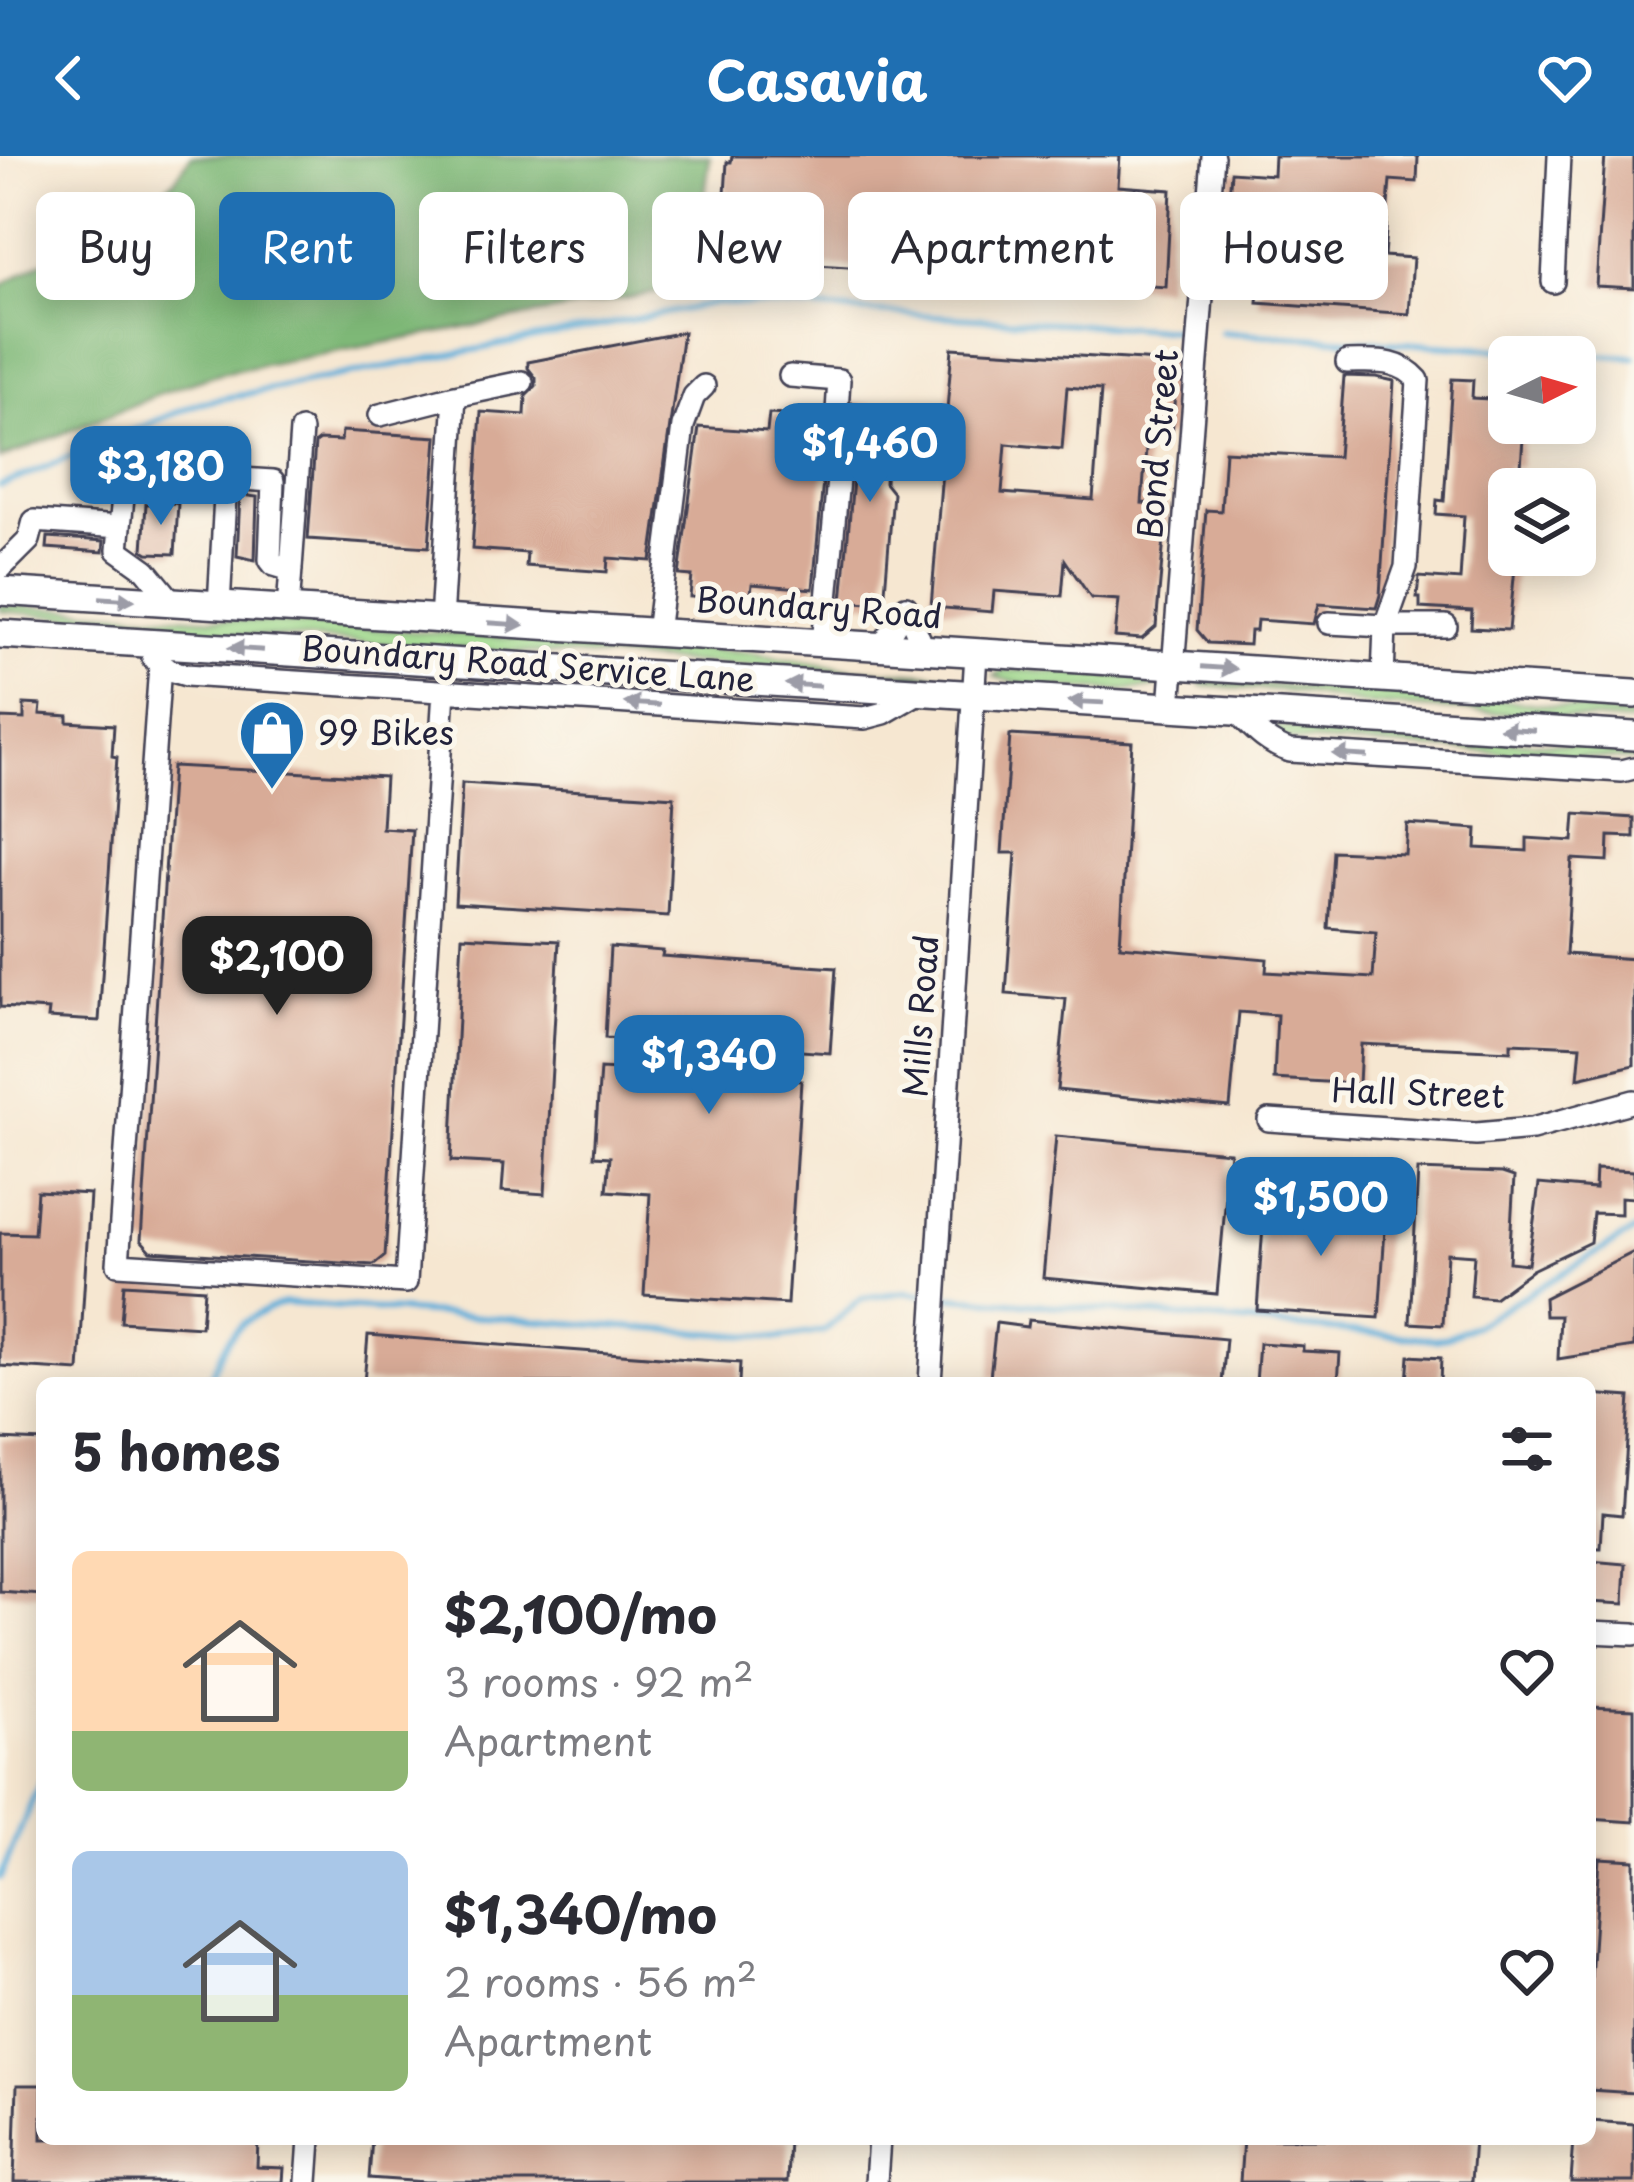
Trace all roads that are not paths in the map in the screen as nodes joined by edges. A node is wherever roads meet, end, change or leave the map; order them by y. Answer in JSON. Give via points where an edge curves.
{"nodes":[{"id":1,"x":1214,"y":156,"type":"edge"},
{"id":2,"x":1559,"y":156,"type":"edge"},
{"id":3,"x":1553,"y":282,"type":"dead end"},
{"id":4,"x":1347,"y":362,"type":"dead end"},
{"id":5,"x":790,"y":376,"type":"dead end"},
{"id":6,"x":522,"y":382,"type":"dead end"},
{"id":7,"x":704,"y":386,"type":"dead end"},
{"id":8,"x":455,"y":396,"type":"junction"},
{"id":9,"x":380,"y":416,"type":"dead end"},
{"id":10,"x":301,"y":430,"type":"dead end"},
{"id":11,"x":273,"y":481,"type":"junction"},
{"id":12,"x":298,"y":482,"type":"junction"},
{"id":13,"x":171,"y":490,"type":"dead end"},
{"id":14,"x":120,"y":527,"type":"junction"},
{"id":15,"x":0,"y":569,"type":"edge"},
{"id":16,"x":291,"y":570,"type":"junction"},
{"id":17,"x":0,"y":591,"type":"edge"},
{"id":18,"x":173,"y":603,"type":"junction"},
{"id":19,"x":218,"y":606,"type":"junction"},
{"id":20,"x":288,"y":610,"type":"junction"},
{"id":21,"x":0,"y":616,"type":"edge"},
{"id":22,"x":441,"y":620,"type":"junction"},
{"id":23,"x":1329,"y":622,"type":"dead end"},
{"id":24,"x":1385,"y":626,"type":"junction"},
{"id":25,"x":1446,"y":626,"type":"dead end"},
{"id":26,"x":657,"y":633,"type":"junction"},
{"id":27,"x":0,"y":634,"type":"edge"},
{"id":28,"x":126,"y":642,"type":"junction"},
{"id":29,"x":823,"y":644,"type":"junction"},
{"id":30,"x":880,"y":648,"type":"junction"},
{"id":31,"x":924,"y":650,"type":"junction"},
{"id":32,"x":976,"y":654,"type":"junction"},
{"id":33,"x":160,"y":665,"type":"junction"},
{"id":34,"x":1173,"y":665,"type":"junction"},
{"id":35,"x":1383,"y":678,"type":"junction"},
{"id":36,"x":444,"y":692,"type":"junction"},
{"id":37,"x":920,"y":692,"type":"junction"},
{"id":38,"x":1634,"y":694,"type":"edge"},
{"id":39,"x":974,"y":696,"type":"junction"},
{"id":40,"x":1170,"y":707,"type":"junction"},
{"id":41,"x":1237,"y":712,"type":"junction"},
{"id":42,"x":1634,"y":736,"type":"edge"},
{"id":43,"x":1634,"y":768,"type":"edge"},
{"id":44,"x":1634,"y":1101,"type":"edge"},
{"id":45,"x":1269,"y":1120,"type":"dead end"},
{"id":46,"x":930,"y":1377,"type":"edge"},
{"id":47,"x":1596,"y":1631,"type":"edge"},
{"id":48,"x":1634,"y":1634,"type":"edge"},
{"id":49,"x":310,"y":2145,"type":"edge"},
{"id":50,"x":879,"y":2145,"type":"edge"},
{"id":51,"x":308,"y":2182,"type":"edge"},
{"id":52,"x":876,"y":2182,"type":"edge"}],
"edges":[{"from":1,"to":34,"type":"street","name":"Bond Street"},
{"from":2,"to":3,"type":"street"},
{"from":4,"to":24,"type":"street","via":[[1392,362],[1418,380],[1406,567]]},
{"from":5,"to":29,"type":"street","via":[[839,380],[843,424]]},
{"from":6,"to":8,"type":"street"},
{"from":7,"to":26,"type":"street","via":[[683,426]]},
{"from":8,"to":9,"type":"street"},
{"from":8,"to":22,"type":"street"},
{"from":10,"to":12,"type":"street"},
{"from":11,"to":12,"type":"street"},
{"from":11,"to":16,"type":"street","via":[[270,560]]},
{"from":11,"to":19,"type":"street","via":[[226,478]]},
{"from":12,"to":16,"type":"street"},
{"from":13,"to":14,"type":"street","via":[[124,488]]},
{"from":14,"to":15,"type":"street","via":[[34,521],[29,540]]},
{"from":14,"to":18,"type":"street","via":[[118,550]]},
{"from":16,"to":20,"type":"street"},
{"from":17,"to":18,"type":"main road","name":"Boundary Road","one_way":true},
{"from":18,"to":19,"type":"main road","name":"Boundary Road"},
{"from":19,"to":20,"type":"main road","name":"Boundary Road"},
{"from":20,"to":22,"type":"main road","name":"Boundary Road"},
{"from":21,"to":28,"type":"main road"},
{"from":22,"to":26,"type":"main road","name":"Boundary Road","one_way":true},
{"from":23,"to":24,"type":"street"},
{"from":24,"to":25,"type":"street"},
{"from":24,"to":35,"type":"street"},
{"from":26,"to":29,"type":"main road","name":"Boundary Road"},
{"from":27,"to":28,"type":"main road"},
{"from":28,"to":33,"type":"street"},
{"from":37,"to":28,"type":"main road","one_way":true},
{"from":29,"to":30,"type":"main road","name":"Boundary Road"},
{"from":30,"to":31,"type":"main road","name":"Boundary Road"},
{"from":30,"to":31,"type":"street","via":[[906,607]]},
{"from":31,"to":32,"type":"main road","name":"Boundary Road"},
{"from":32,"to":34,"type":"main road","name":"Boundary Road"},
{"from":32,"to":39,"type":"street","name":"Mills Road"},
{"from":33,"to":36,"type":"street","name":"Boundary Road Service Lane","via":[[186,675]]},
{"from":33,"to":36,"type":"street","via":[[118,1264],[406,1282]]},
{"from":34,"to":35,"type":"main road","name":"Boundary Road","one_way":true},
{"from":34,"to":40,"type":"street","name":"Bond Street"},
{"from":35,"to":38,"type":"main road","name":"Boundary Road"},
{"from":37,"to":36,"type":"street","name":"Boundary Road Service Lane","one_way":true,"via":[[865,718]]},
{"from":37,"to":39,"type":"main road"},
{"from":40,"to":39,"type":"main road","one_way":true},
{"from":39,"to":46,"type":"street","name":"Mills Road"},
{"from":40,"to":41,"type":"main road"},
{"from":42,"to":41,"type":"main road","one_way":true},
{"from":43,"to":41,"type":"street","one_way":true,"via":[[1290,751]]},
{"from":44,"to":45,"type":"street","name":"Hall Street","via":[[1532,1129],[1476,1134]]},
{"from":47,"to":48,"type":"street"},
{"from":49,"to":51,"type":"street"},
{"from":50,"to":52,"type":"street"}]}
